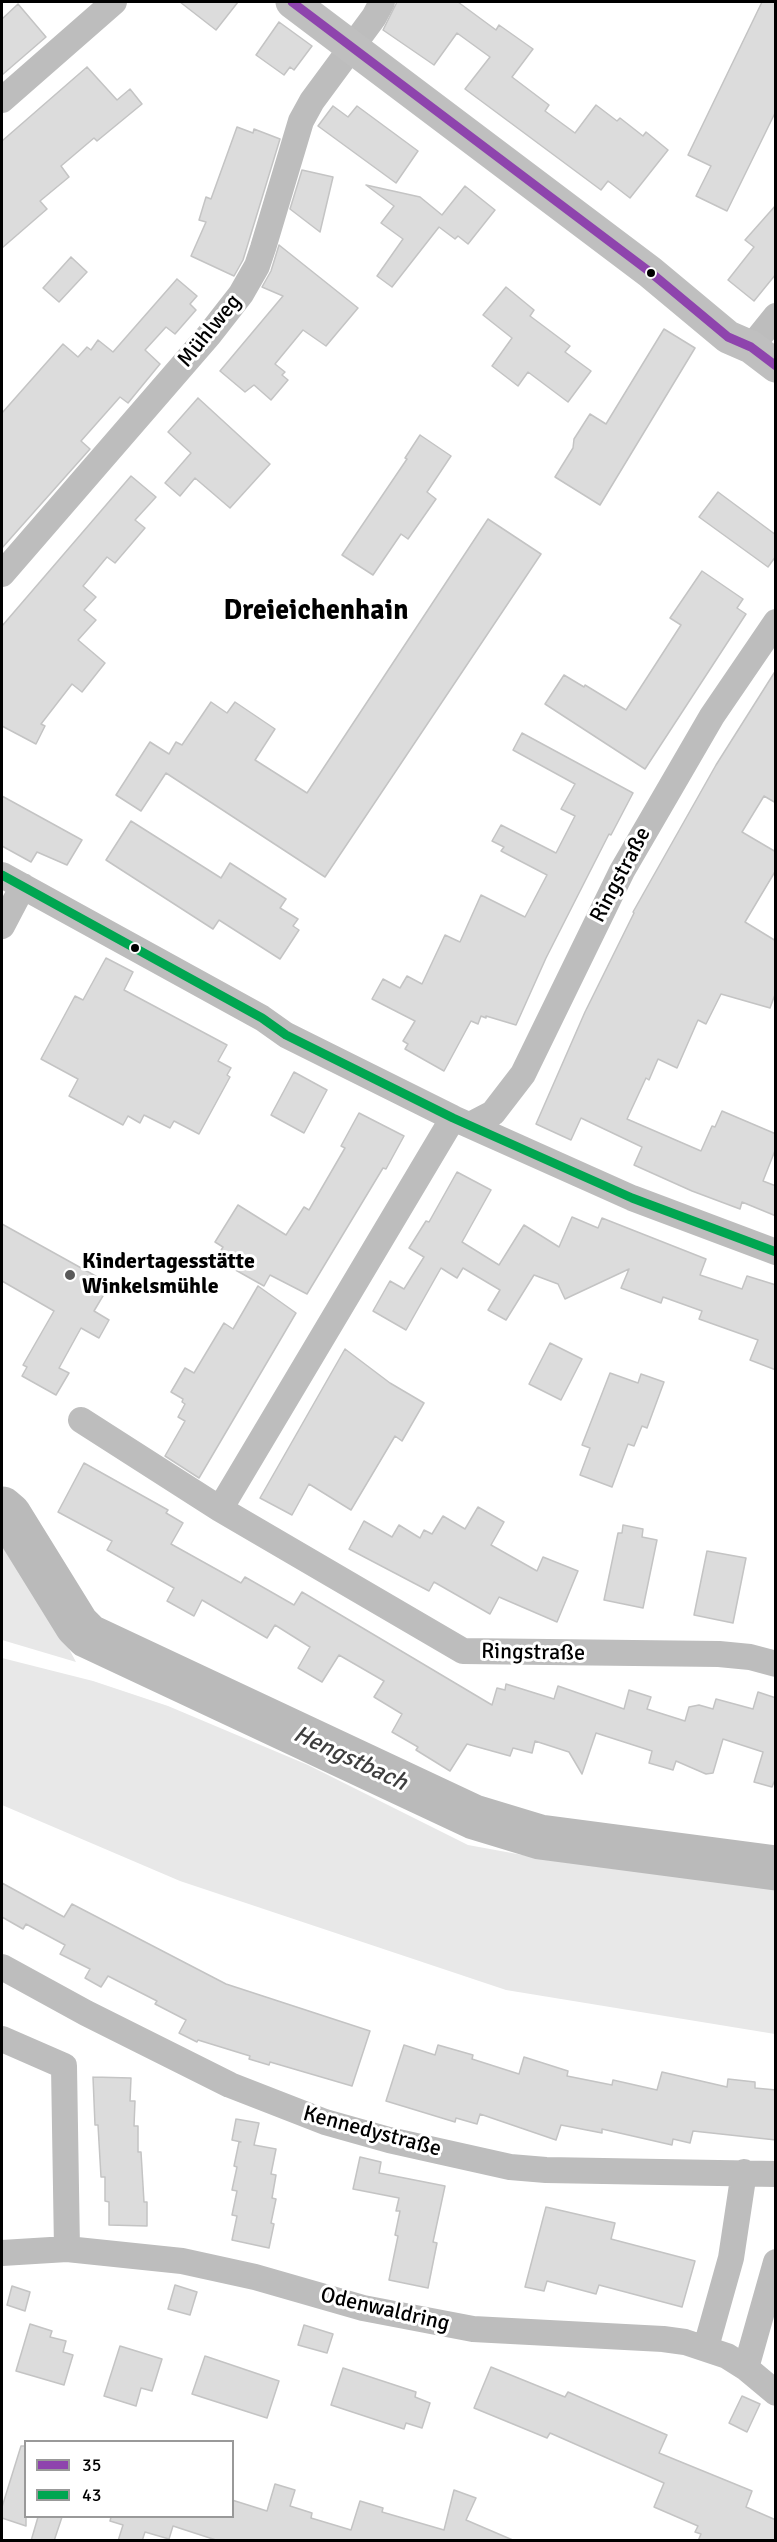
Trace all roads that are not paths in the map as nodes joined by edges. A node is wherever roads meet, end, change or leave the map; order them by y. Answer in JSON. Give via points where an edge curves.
{"nodes":[{"id":1,"x":114,"y":2,"type":"edge"},
{"id":2,"x":292,"y":2,"type":"edge"},
{"id":3,"x":382,"y":2,"type":"edge"},
{"id":4,"x":351,"y":47,"type":"junction"},
{"id":5,"x":2,"y":100,"type":"edge"},
{"id":6,"x":776,"y":316,"type":"edge"},
{"id":7,"x":763,"y":357,"type":"edge"},
{"id":8,"x":2,"y":574,"type":"edge"},
{"id":9,"x":776,"y":622,"type":"edge"},
{"id":10,"x":12,"y":880,"type":"edge"},
{"id":11,"x":2,"y":926,"type":"edge"},
{"id":12,"x":462,"y":1121,"type":"junction"},
{"id":13,"x":776,"y":1252,"type":"edge"},
{"id":14,"x":81,"y":1420,"type":"dead end"},
{"id":15,"x":220,"y":1509,"type":"junction"},
{"id":16,"x":776,"y":1664,"type":"edge"},
{"id":17,"x":2,"y":1967,"type":"edge"},
{"id":18,"x":2,"y":2039,"type":"edge"},
{"id":19,"x":744,"y":2172,"type":"junction"},
{"id":20,"x":776,"y":2174,"type":"edge"},
{"id":21,"x":67,"y":2249,"type":"junction"},
{"id":22,"x":2,"y":2253,"type":"edge"},
{"id":23,"x":776,"y":2262,"type":"edge"},
{"id":24,"x":706,"y":2347,"type":"junction"},
{"id":25,"x":746,"y":2368,"type":"junction"},
{"id":26,"x":776,"y":2393,"type":"edge"}],
"edges":[{"from":1,"to":5,"type":"street"},
{"from":2,"to":4,"type":"street"},
{"from":3,"to":4,"type":"street","name":"Mühlweg"},
{"from":4,"to":7,"type":"street","via":[[641,266],[728,337]]},
{"from":4,"to":8,"type":"street","name":"Mühlweg","via":[[301,121],[260,257],[241,294]]},
{"from":6,"to":7,"type":"street"},
{"from":9,"to":12,"type":"street","name":"Ringstraße","via":[[712,716],[628,862],[523,1074],[493,1113]]},
{"from":10,"to":11,"type":"street"},
{"from":10,"to":12,"type":"street","via":[[286,1035]]},
{"from":12,"to":13,"type":"street","via":[[632,1198]]},
{"from":12,"to":15,"type":"street","name":"Ringstraße"},
{"from":14,"to":15,"type":"street","name":"Ringstraße"},
{"from":15,"to":16,"type":"street","name":"Ringstraße","via":[[463,1651],[719,1654]]},
{"from":17,"to":19,"type":"street","name":"Kennedystraße","via":[[230,2085],[326,2122],[389,2140],[510,2167]]},
{"from":18,"to":21,"type":"street","via":[[64,2066]]},
{"from":19,"to":20,"type":"street","name":"Kennedystraße"},
{"from":19,"to":24,"type":"street","via":[[731,2258]]},
{"from":21,"to":22,"type":"street","name":"Odenwaldring"},
{"from":21,"to":24,"type":"street","name":"Odenwaldring","via":[[213,2267],[363,2308],[473,2329],[663,2339]]},
{"from":23,"to":25,"type":"street"},
{"from":24,"to":25,"type":"street","name":"Odenwaldring"},
{"from":25,"to":26,"type":"street","name":"Odenwaldring"}]}
